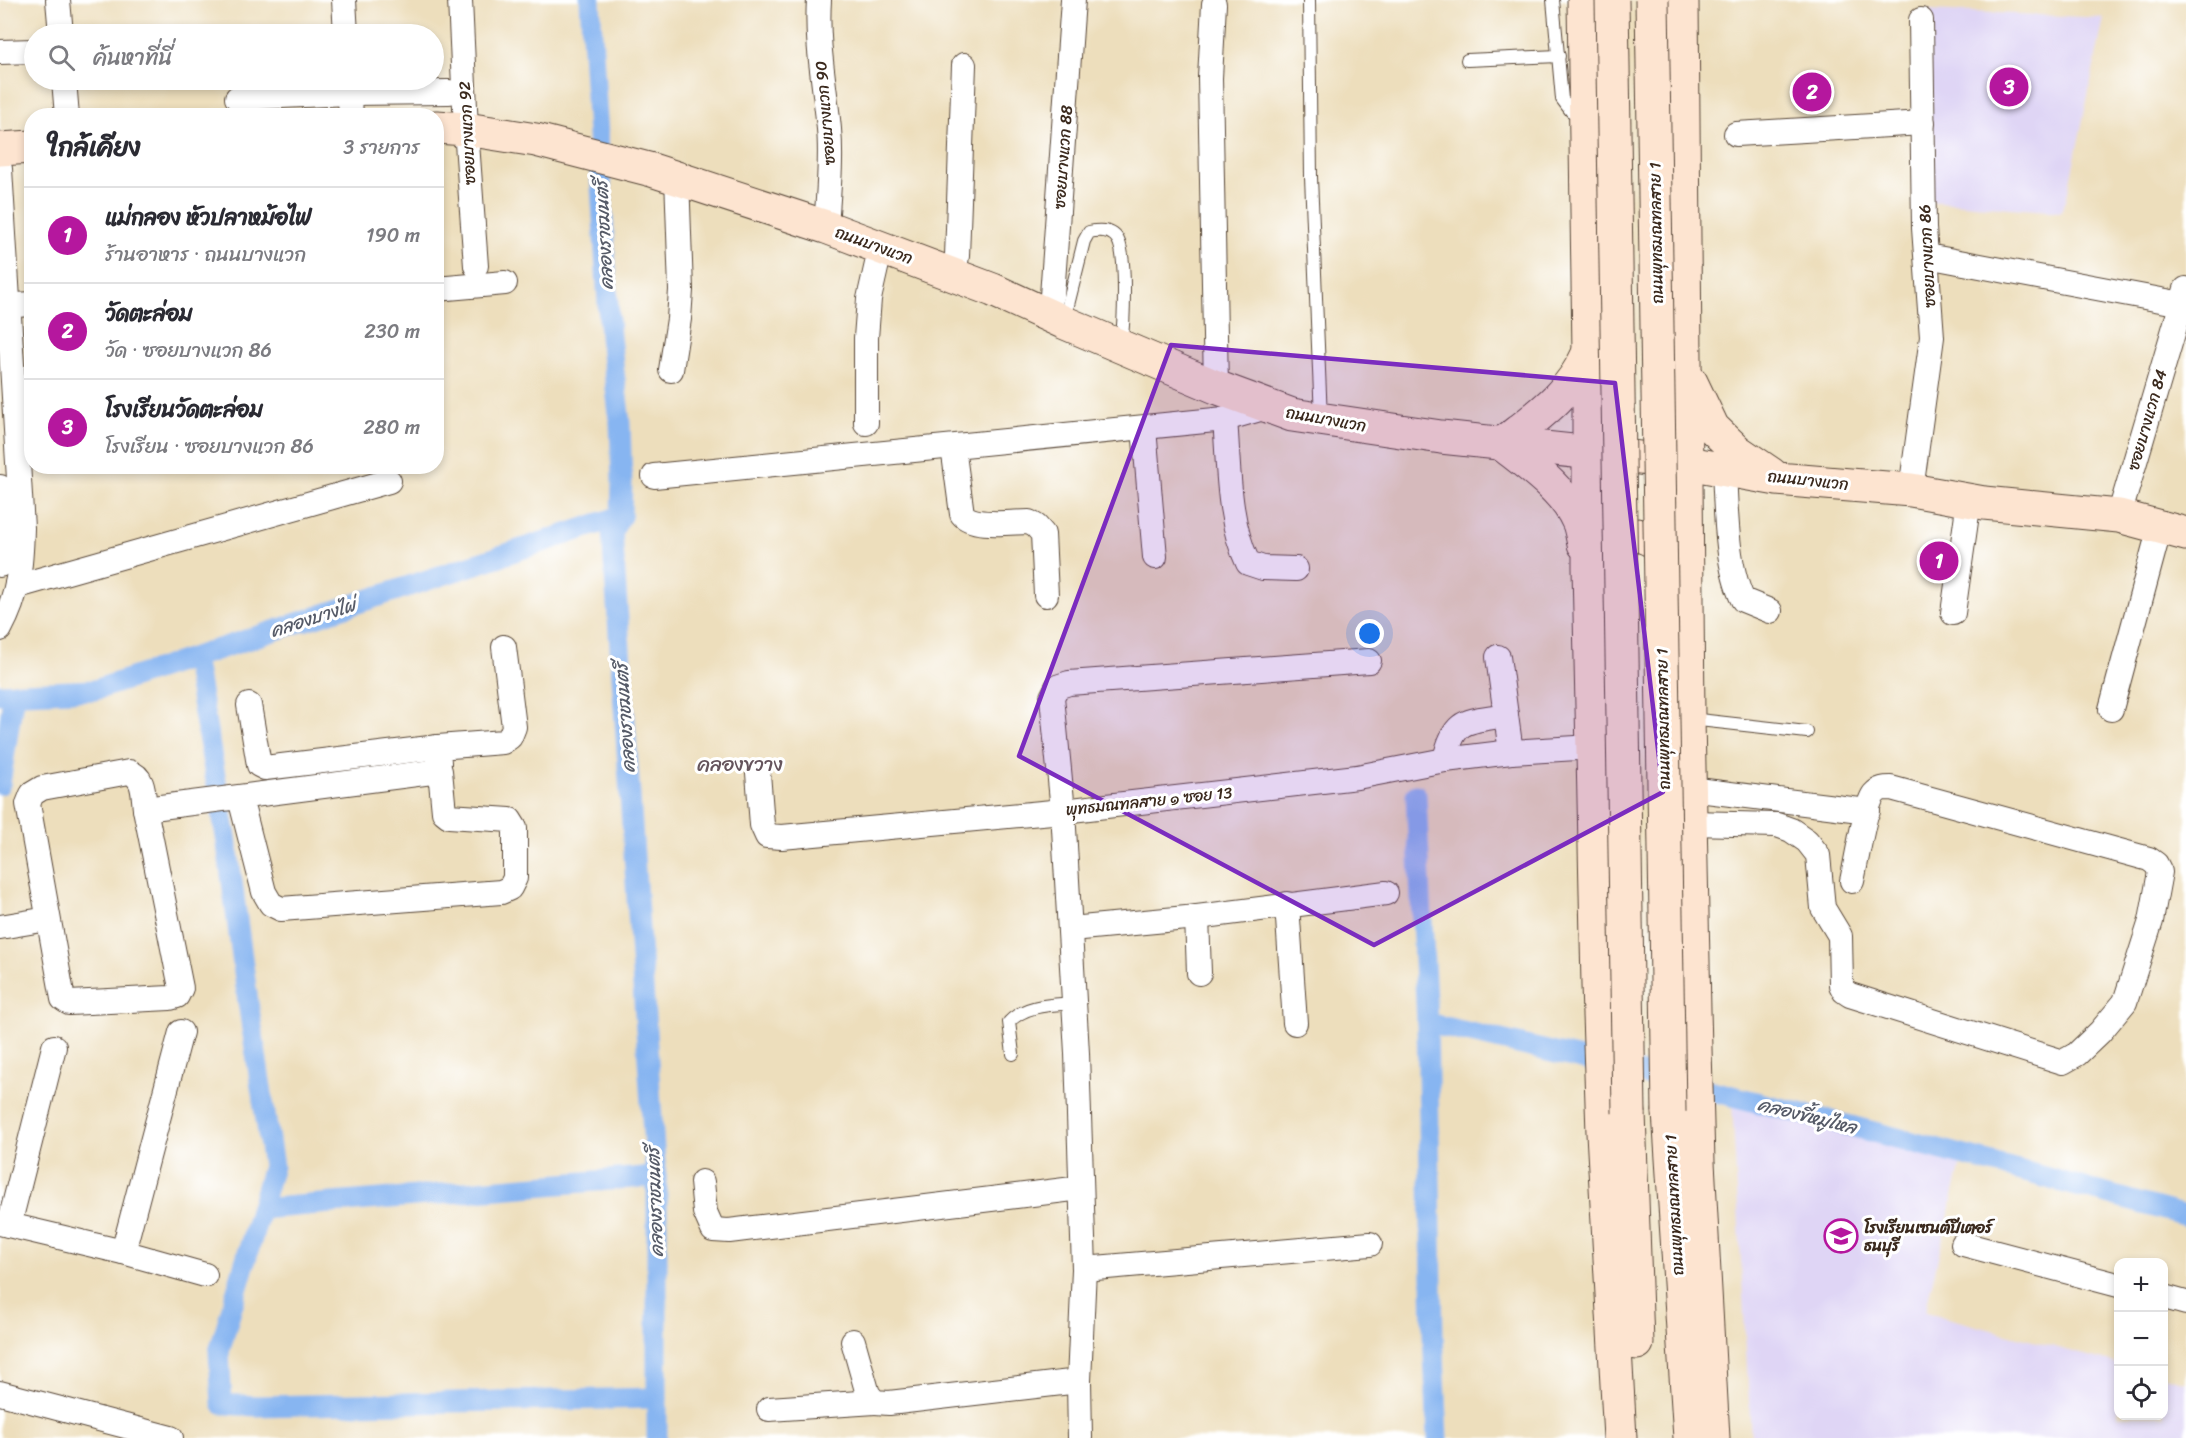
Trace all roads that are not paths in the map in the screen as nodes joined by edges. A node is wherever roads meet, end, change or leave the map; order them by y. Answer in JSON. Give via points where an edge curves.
{"nodes":[{"id":1,"x":58,"y":0,"type":"edge"},
{"id":2,"x":344,"y":0,"type":"edge"},
{"id":3,"x":460,"y":0,"type":"edge"},
{"id":4,"x":819,"y":0,"type":"edge"},
{"id":5,"x":1072,"y":0,"type":"edge"},
{"id":6,"x":1309,"y":0,"type":"edge"},
{"id":7,"x":1553,"y":0,"type":"edge"},
{"id":8,"x":1584,"y":0,"type":"edge"},
{"id":9,"x":1612,"y":0,"type":"edge"},
{"id":10,"x":1652,"y":0,"type":"edge"},
{"id":11,"x":1682,"y":0,"type":"edge"},
{"id":12,"x":1214,"y":4,"type":"dead end"},
{"id":13,"x":1922,"y":20,"type":"dead end"},
{"id":14,"x":60,"y":24,"type":"edge"},
{"id":15,"x":345,"y":24,"type":"edge"},
{"id":16,"x":24,"y":51,"type":"edge"},
{"id":17,"x":0,"y":52,"type":"edge"},
{"id":18,"x":1559,"y":56,"type":"junction"},
{"id":19,"x":1467,"y":60,"type":"dead end"},
{"id":20,"x":964,"y":65,"type":"dead end"},
{"id":21,"x":65,"y":90,"type":"edge"},
{"id":22,"x":449,"y":92,"type":"dead end"},
{"id":23,"x":350,"y":96,"type":"edge"},
{"id":24,"x":237,"y":99,"type":"dead end"},
{"id":25,"x":66,"y":108,"type":"edge"},
{"id":26,"x":1587,"y":120,"type":"junction"},
{"id":27,"x":1923,"y":123,"type":"junction"},
{"id":28,"x":451,"y":128,"type":"edge"},
{"id":29,"x":1736,"y":134,"type":"dead end"},
{"id":30,"x":24,"y":148,"type":"edge"},
{"id":31,"x":0,"y":149,"type":"edge"},
{"id":32,"x":0,"y":169,"type":"edge"},
{"id":33,"x":664,"y":173,"type":"junction"},
{"id":34,"x":1685,"y":202,"type":"junction"},
{"id":35,"x":826,"y":227,"type":"junction"},
{"id":36,"x":1588,"y":241,"type":"junction"},
{"id":37,"x":881,"y":246,"type":"junction"},
{"id":38,"x":1927,"y":256,"type":"junction"},
{"id":39,"x":476,"y":266,"type":"dead end"},
{"id":40,"x":954,"y":275,"type":"junction"},
{"id":41,"x":506,"y":283,"type":"dead end"},
{"id":42,"x":444,"y":288,"type":"edge"},
{"id":43,"x":2184,"y":297,"type":"edge"},
{"id":44,"x":13,"y":305,"type":"edge"},
{"id":45,"x":1054,"y":318,"type":"junction"},
{"id":46,"x":1121,"y":346,"type":"junction"},
{"id":47,"x":1589,"y":352,"type":"junction"},
{"id":48,"x":671,"y":370,"type":"dead end"},
{"id":49,"x":1687,"y":372,"type":"junction"},
{"id":50,"x":1216,"y":387,"type":"junction"},
{"id":51,"x":1267,"y":407,"type":"junction"},
{"id":52,"x":1225,"y":419,"type":"junction"},
{"id":53,"x":1321,"y":420,"type":"junction"},
{"id":54,"x":866,"y":423,"type":"dead end"},
{"id":55,"x":1144,"y":428,"type":"junction"},
{"id":56,"x":1502,"y":444,"type":"junction"},
{"id":57,"x":953,"y":447,"type":"junction"},
{"id":58,"x":1589,"y":452,"type":"junction"},
{"id":59,"x":16,"y":458,"type":"edge"},
{"id":60,"x":1687,"y":464,"type":"junction"},
{"id":61,"x":1724,"y":470,"type":"junction"},
{"id":62,"x":654,"y":476,"type":"dead end"},
{"id":63,"x":1777,"y":478,"type":"junction"},
{"id":64,"x":389,"y":481,"type":"dead end"},
{"id":65,"x":0,"y":486,"type":"edge"},
{"id":66,"x":1911,"y":490,"type":"junction"},
{"id":67,"x":1969,"y":500,"type":"junction"},
{"id":68,"x":2119,"y":516,"type":"junction"},
{"id":69,"x":2173,"y":531,"type":"edge"},
{"id":70,"x":1155,"y":557,"type":"dead end"},
{"id":71,"x":0,"y":565,"type":"edge"},
{"id":72,"x":1589,"y":568,"type":"junction"},
{"id":73,"x":1296,"y":569,"type":"dead end"},
{"id":74,"x":18,"y":586,"type":"junction"},
{"id":75,"x":1046,"y":595,"type":"dead end"},
{"id":76,"x":1770,"y":611,"type":"dead end"},
{"id":77,"x":1953,"y":613,"type":"dead end"},
{"id":78,"x":0,"y":629,"type":"edge"},
{"id":79,"x":1591,"y":639,"type":"junction"},
{"id":80,"x":504,"y":647,"type":"dead end"},
{"id":81,"x":1688,"y":649,"type":"junction"},
{"id":82,"x":1498,"y":657,"type":"dead end"},
{"id":83,"x":1369,"y":661,"type":"dead end"},
{"id":84,"x":249,"y":705,"type":"dead end"},
{"id":85,"x":2111,"y":709,"type":"dead end"},
{"id":86,"x":1506,"y":715,"type":"junction"},
{"id":87,"x":1688,"y":719,"type":"junction"},
{"id":88,"x":1807,"y":732,"type":"dead end"},
{"id":89,"x":438,"y":747,"type":"junction"},
{"id":90,"x":1593,"y":747,"type":"junction"},
{"id":91,"x":1511,"y":752,"type":"junction"},
{"id":92,"x":1445,"y":760,"type":"junction"},
{"id":93,"x":440,"y":771,"type":"junction"},
{"id":94,"x":758,"y":773,"type":"dead end"},
{"id":95,"x":1690,"y":789,"type":"junction"},
{"id":96,"x":228,"y":799,"type":"junction"},
{"id":97,"x":145,"y":809,"type":"junction"},
{"id":98,"x":1063,"y":811,"type":"junction"},
{"id":99,"x":1868,"y":811,"type":"junction"},
{"id":100,"x":1691,"y":824,"type":"junction"},
{"id":101,"x":1852,"y":881,"type":"dead end"},
{"id":102,"x":1386,"y":892,"type":"dead end"},
{"id":103,"x":1287,"y":904,"type":"junction"},
{"id":104,"x":1197,"y":917,"type":"junction"},
{"id":105,"x":48,"y":919,"type":"junction"},
{"id":106,"x":0,"y":927,"type":"edge"},
{"id":107,"x":1071,"y":929,"type":"junction"},
{"id":108,"x":1199,"y":973,"type":"dead end"},
{"id":109,"x":1075,"y":1003,"type":"junction"},
{"id":110,"x":1295,"y":1023,"type":"dead end"},
{"id":111,"x":181,"y":1032,"type":"dead end"},
{"id":112,"x":54,"y":1047,"type":"dead end"},
{"id":113,"x":1013,"y":1054,"type":"dead end"},
{"id":114,"x":702,"y":1182,"type":"dead end"},
{"id":115,"x":1081,"y":1188,"type":"junction"},
{"id":116,"x":5,"y":1224,"type":"edge"},
{"id":117,"x":1370,"y":1244,"type":"dead end"},
{"id":118,"x":1963,"y":1244,"type":"dead end"},
{"id":119,"x":123,"y":1252,"type":"junction"},
{"id":120,"x":1084,"y":1269,"type":"junction"},
{"id":121,"x":205,"y":1275,"type":"dead end"},
{"id":122,"x":2114,"y":1285,"type":"edge"},
{"id":123,"x":2168,"y":1298,"type":"edge"},
{"id":124,"x":2186,"y":1303,"type":"edge"},
{"id":125,"x":853,"y":1341,"type":"dead end"},
{"id":126,"x":1079,"y":1381,"type":"junction"},
{"id":127,"x":0,"y":1393,"type":"edge"},
{"id":128,"x":875,"y":1402,"type":"junction"},
{"id":129,"x":770,"y":1410,"type":"dead end"},
{"id":130,"x":171,"y":1438,"type":"edge"},
{"id":131,"x":1080,"y":1438,"type":"edge"},
{"id":132,"x":1620,"y":1438,"type":"edge"},
{"id":133,"x":1640,"y":1438,"type":"edge"},
{"id":134,"x":1690,"y":1438,"type":"edge"},
{"id":135,"x":1713,"y":1438,"type":"edge"}],
"edges":[{"from":1,"to":14,"type":"street"},
{"from":2,"to":15,"type":"street"},
{"from":3,"to":28,"type":"street","name":"ซอยบางแวก 92"},
{"from":4,"to":35,"type":"street","name":"ซอยบางแวก 90","via":[[819,46],[830,163]]},
{"from":5,"to":45,"type":"street","name":"ซอยบางแวก 88","via":[[1052,296]]},
{"from":6,"to":53,"type":"lane","via":[[1311,177]]},
{"from":7,"to":18,"type":"lane"},
{"from":8,"to":26,"type":"main road"},
{"from":9,"to":133,"type":"main road","bridge":true,"via":[[1629,1113]]},
{"from":10,"to":134,"type":"main road","name":"ถนนพุทธมณฑลสาย 1","bridge":true,"via":[[1669,1112]]},
{"from":11,"to":34,"type":"main road","name":"ถนนพุทธมณฑลสาย 1"},
{"from":12,"to":50,"type":"street","via":[[1210,78]]},
{"from":13,"to":27,"type":"street","name":"ซอยบางแวก 86"},
{"from":16,"to":17,"type":"street"},
{"from":18,"to":19,"type":"lane"},
{"from":18,"to":26,"type":"lane","via":[[1562,99],[1571,111]]},
{"from":20,"to":40,"type":"street"},
{"from":21,"to":25,"type":"street"},
{"from":22,"to":23,"type":"street"},
{"from":23,"to":24,"type":"street"},
{"from":26,"to":36,"type":"main road"},
{"from":27,"to":29,"type":"street"},
{"from":27,"to":38,"type":"street","name":"ซอยบางแวก 86"},
{"from":28,"to":33,"type":"main road","name":"ถนนบางแวก","via":[[536,140]]},
{"from":28,"to":39,"type":"street","name":"ซอยบางแวก 92"},
{"from":30,"to":31,"type":"main road"},
{"from":32,"to":44,"type":"street"},
{"from":33,"to":35,"type":"main road","name":"ถนนบางแวก"},
{"from":33,"to":48,"type":"street","via":[[681,290]]},
{"from":34,"to":36,"type":"main road","via":[[1672,333],[1648,369],[1631,368],[1608,343]]},
{"from":34,"to":49,"type":"main road","name":"ถนนพุทธมณฑลสาย 1"},
{"from":35,"to":37,"type":"main road","name":"ถนนบางแวก"},
{"from":36,"to":47,"type":"main road"},
{"from":37,"to":40,"type":"main road","name":"ถนนบางแวก"},
{"from":37,"to":54,"type":"street","via":[[869,299]]},
{"from":38,"to":43,"type":"street"},
{"from":38,"to":66,"type":"street","name":"ซอยบางแวก 86","via":[[1932,337]]},
{"from":40,"to":45,"type":"main road","name":"ถนนบางแวก"},
{"from":41,"to":42,"type":"street"},
{"from":43,"to":68,"type":"street","name":"ซอยบางแวก 84"},
{"from":44,"to":59,"type":"street"},
{"from":45,"to":46,"type":"main road","name":"ถนนบางแวก"},
{"from":45,"to":46,"type":"lane","via":[[1089,232],[1100,229],[1113,234],[1119,241],[1122,264]]},
{"from":46,"to":50,"type":"main road","name":"ถนนบางแวก"},
{"from":47,"to":56,"type":"main road","via":[[1580,372],[1553,404]]},
{"from":47,"to":58,"type":"main road"},
{"from":49,"to":60,"type":"main road","name":"ถนนพุทธมณฑลสาย 1"},
{"from":49,"to":63,"type":"main road","via":[[1713,428],[1737,451]]},
{"from":50,"to":51,"type":"main road","name":"ถนนบางแวก"},
{"from":51,"to":52,"type":"street"},
{"from":51,"to":53,"type":"main road","name":"ถนนบางแวก"},
{"from":52,"to":55,"type":"street"},
{"from":52,"to":73,"type":"street","via":[[1235,528],[1248,563],[1263,568]]},
{"from":53,"to":56,"type":"main road","name":"ถนนบางแวก"},
{"from":55,"to":57,"type":"street"},
{"from":55,"to":70,"type":"street"},
{"from":56,"to":58,"type":"main road","name":"ถนนบางแวก"},
{"from":56,"to":72,"type":"main road","via":[[1563,498],[1578,520]]},
{"from":57,"to":62,"type":"street"},
{"from":57,"to":75,"type":"street","via":[[962,514],[966,519],[1029,522],[1043,534]]},
{"from":58,"to":60,"type":"main road","name":"ถนนบางแวก"},
{"from":58,"to":72,"type":"main road"},
{"from":59,"to":74,"type":"street","via":[[22,528]]},
{"from":60,"to":61,"type":"main road","name":"ถนนบางแวก"},
{"from":60,"to":81,"type":"main road","name":"ถนนพุทธมณฑลสาย 1"},
{"from":61,"to":63,"type":"main road","name":"ถนนบางแวก"},
{"from":61,"to":76,"type":"street","via":[[1728,535],[1737,589],[1743,600]]},
{"from":63,"to":66,"type":"main road","name":"ถนนบางแวก"},
{"from":64,"to":74,"type":"street"},
{"from":65,"to":71,"type":"street"},
{"from":66,"to":67,"type":"main road","name":"ถนนบางแวก"},
{"from":67,"to":68,"type":"main road","name":"ถนนบางแวก"},
{"from":67,"to":77,"type":"street"},
{"from":68,"to":69,"type":"main road","name":"ถนนบางแวก"},
{"from":69,"to":85,"type":"street"},
{"from":72,"to":79,"type":"main road"},
{"from":74,"to":78,"type":"street"},
{"from":79,"to":81,"type":"main road","via":[[1605,556],[1613,540],[1636,535],[1656,543],[1670,556]]},
{"from":79,"to":90,"type":"main road"},
{"from":80,"to":89,"type":"street","via":[[514,727],[510,736],[502,742]]},
{"from":81,"to":87,"type":"main road","name":"ถนนพุทธมณฑลสาย 1"},
{"from":82,"to":86,"type":"street"},
{"from":83,"to":98,"type":"street","via":[[1069,682],[1057,687],[1052,697]]},
{"from":84,"to":89,"type":"street","via":[[259,765],[265,768]]},
{"from":86,"to":91,"type":"street"},
{"from":86,"to":92,"type":"street","via":[[1457,727]]},
{"from":87,"to":88,"type":"lane"},
{"from":87,"to":95,"type":"main road","name":"ถนนพุทธมณฑลสาย 1"},
{"from":89,"to":93,"type":"street"},
{"from":90,"to":91,"type":"street","name":"พุทธมณฑลสาย ๑ ซอย 13"},
{"from":90,"to":132,"type":"main road","via":[[1603,1133]]},
{"from":91,"to":92,"type":"street","name":"พุทธมณฑลสาย ๑ ซอย 13"},
{"from":92,"to":98,"type":"street","name":"พุทธมณฑลสาย ๑ ซอย 13","via":[[1358,777]]},
{"from":93,"to":96,"type":"street"},
{"from":93,"to":96,"type":"street","via":[[444,812],[449,816],[510,820],[515,828],[515,878],[510,888],[280,909],[271,904],[264,892]]},
{"from":94,"to":98,"type":"street","name":"พุทธมณฑลสาย ๑ ซอย 13","via":[[762,825],[768,836]]},
{"from":95,"to":99,"type":"street"},
{"from":95,"to":100,"type":"main road","name":"ถนนพุทธมณฑลสาย 1"},
{"from":96,"to":97,"type":"street"},
{"from":97,"to":105,"type":"street","via":[[141,782],[129,772],[42,788],[32,794],[28,804]]},
{"from":97,"to":105,"type":"street","via":[[181,988],[177,996],[69,1003],[63,999]]},
{"from":98,"to":107,"type":"street"},
{"from":99,"to":100,"type":"street","via":[[1874,794],[1891,788],[2156,864],[2160,872],[2151,921],[2126,1002],[2077,1054],[2063,1062],[1850,995],[1841,986],[1840,936],[1823,908],[1818,855],[1807,841],[1777,825]]},
{"from":99,"to":101,"type":"street"},
{"from":100,"to":135,"type":"main road","name":"ถนนพุทธมณฑลสาย 1","via":[[1698,1162]]},
{"from":102,"to":103,"type":"street"},
{"from":103,"to":104,"type":"street"},
{"from":103,"to":110,"type":"street"},
{"from":104,"to":107,"type":"street"},
{"from":104,"to":108,"type":"street"},
{"from":105,"to":106,"type":"street"},
{"from":107,"to":109,"type":"street"},
{"from":109,"to":113,"type":"lane","via":[[1032,1007],[1016,1015],[1009,1022]]},
{"from":109,"to":115,"type":"street"},
{"from":111,"to":119,"type":"street"},
{"from":112,"to":116,"type":"street"},
{"from":114,"to":115,"type":"street","via":[[705,1212],[713,1230],[729,1231]]},
{"from":115,"to":120,"type":"street"},
{"from":116,"to":119,"type":"street"},
{"from":117,"to":120,"type":"street"},
{"from":118,"to":122,"type":"street"},
{"from":119,"to":121,"type":"street"},
{"from":120,"to":126,"type":"street"},
{"from":123,"to":124,"type":"street"},
{"from":125,"to":128,"type":"street","via":[[867,1394]]},
{"from":126,"to":128,"type":"street"},
{"from":126,"to":131,"type":"street"},
{"from":127,"to":130,"type":"street"},
{"from":128,"to":129,"type":"street"}]}
